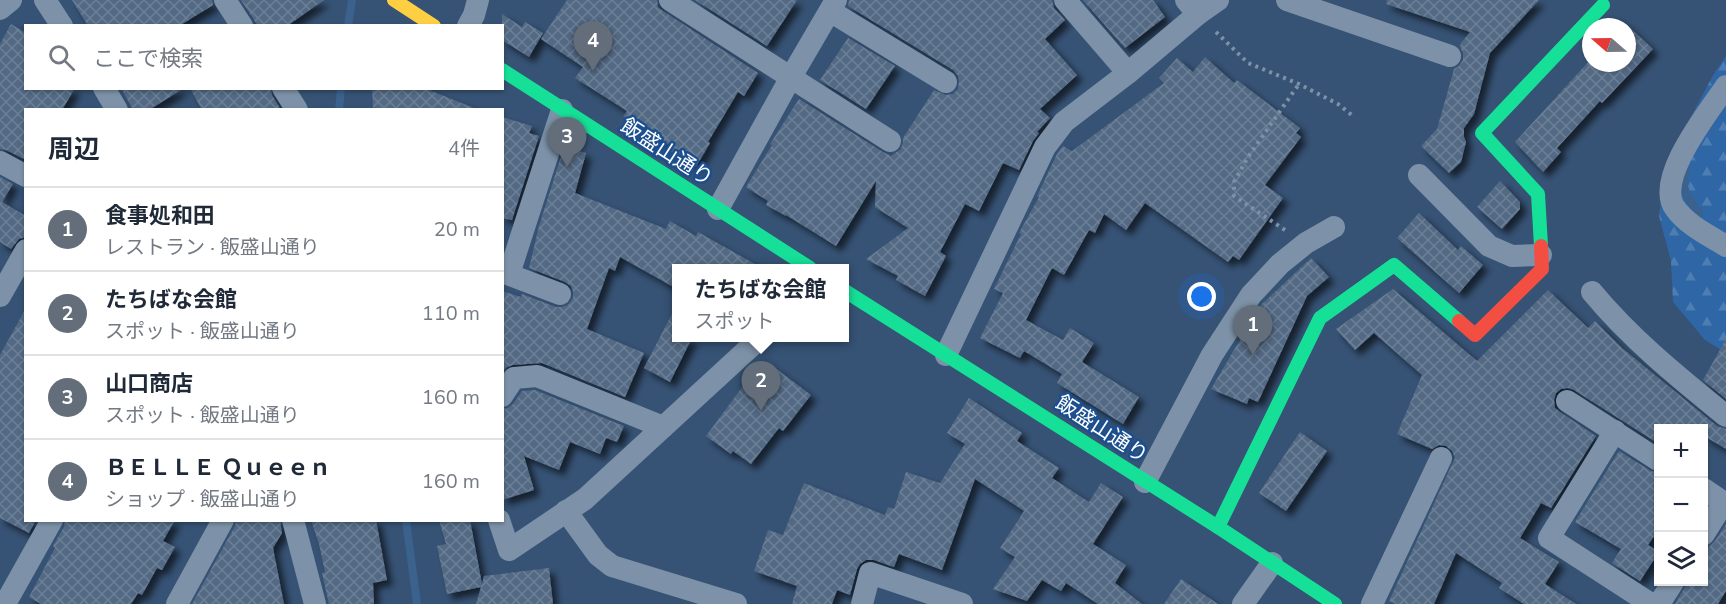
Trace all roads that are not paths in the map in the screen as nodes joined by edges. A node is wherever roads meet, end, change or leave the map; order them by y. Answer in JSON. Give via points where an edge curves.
{"nodes":[{"id":1,"x":11,"y":0,"type":"edge"},
{"id":2,"x":45,"y":0,"type":"edge"},
{"id":3,"x":225,"y":0,"type":"edge"},
{"id":4,"x":394,"y":0,"type":"edge"},
{"id":5,"x":478,"y":0,"type":"edge"},
{"id":6,"x":670,"y":0,"type":"edge"},
{"id":7,"x":1065,"y":0,"type":"edge"},
{"id":8,"x":1218,"y":0,"type":"edge"},
{"id":9,"x":1287,"y":0,"type":"edge"},
{"id":10,"x":833,"y":5,"type":"edge"},
{"id":11,"x":1603,"y":5,"type":"dead end"},
{"id":12,"x":1192,"y":7,"type":"edge"},
{"id":13,"x":0,"y":9,"type":"edge"},
{"id":14,"x":61,"y":24,"type":"edge"},
{"id":15,"x":241,"y":24,"type":"edge"},
{"id":16,"x":431,"y":24,"type":"edge"},
{"id":17,"x":469,"y":24,"type":"edge"},
{"id":18,"x":1450,"y":56,"type":"dead end"},
{"id":19,"x":504,"y":71,"type":"edge"},
{"id":20,"x":1128,"y":73,"type":"junction"},
{"id":21,"x":791,"y":77,"type":"junction"},
{"id":22,"x":946,"y":82,"type":"dead end"},
{"id":23,"x":1726,"y":86,"type":"edge"},
{"id":24,"x":284,"y":90,"type":"edge"},
{"id":25,"x":296,"y":108,"type":"edge"},
{"id":26,"x":562,"y":110,"type":"junction"},
{"id":27,"x":890,"y":141,"type":"dead end"},
{"id":28,"x":0,"y":162,"type":"edge"},
{"id":29,"x":24,"y":175,"type":"edge"},
{"id":30,"x":1419,"y":175,"type":"dead end"},
{"id":31,"x":718,"y":210,"type":"junction"},
{"id":32,"x":1334,"y":227,"type":"dead end"},
{"id":33,"x":1726,"y":246,"type":"edge"},
{"id":34,"x":24,"y":254,"type":"edge"},
{"id":35,"x":1541,"y":255,"type":"junction"},
{"id":36,"x":804,"y":264,"type":"edge"},
{"id":37,"x":506,"y":273,"type":"edge"},
{"id":38,"x":1592,"y":292,"type":"dead end"},
{"id":39,"x":560,"y":294,"type":"dead end"},
{"id":40,"x":849,"y":294,"type":"edge"},
{"id":41,"x":0,"y":296,"type":"edge"},
{"id":42,"x":756,"y":342,"type":"edge"},
{"id":43,"x":946,"y":355,"type":"junction"},
{"id":44,"x":504,"y":393,"type":"edge"},
{"id":45,"x":1567,"y":401,"type":"dead end"},
{"id":46,"x":1726,"y":416,"type":"edge"},
{"id":47,"x":663,"y":427,"type":"junction"},
{"id":48,"x":1615,"y":431,"type":"junction"},
{"id":49,"x":1654,"y":457,"type":"edge"},
{"id":50,"x":1441,"y":458,"type":"dead end"},
{"id":51,"x":1145,"y":482,"type":"junction"},
{"id":52,"x":1708,"y":492,"type":"edge"},
{"id":53,"x":1725,"y":503,"type":"edge"},
{"id":54,"x":566,"y":511,"type":"junction"},
{"id":55,"x":51,"y":522,"type":"edge"},
{"id":56,"x":223,"y":522,"type":"edge"},
{"id":57,"x":294,"y":522,"type":"edge"},
{"id":58,"x":500,"y":522,"type":"edge"},
{"id":59,"x":1218,"y":527,"type":"junction"},
{"id":60,"x":1705,"y":532,"type":"edge"},
{"id":61,"x":1272,"y":563,"type":"junction"},
{"id":62,"x":1670,"y":586,"type":"edge"},
{"id":63,"x":5,"y":604,"type":"edge"},
{"id":64,"x":177,"y":604,"type":"edge"},
{"id":65,"x":315,"y":604,"type":"edge"},
{"id":66,"x":736,"y":604,"type":"edge"},
{"id":67,"x":862,"y":604,"type":"edge"},
{"id":68,"x":962,"y":604,"type":"edge"},
{"id":69,"x":1244,"y":604,"type":"edge"},
{"id":70,"x":1335,"y":604,"type":"edge"},
{"id":71,"x":1372,"y":604,"type":"edge"},
{"id":72,"x":1651,"y":604,"type":"edge"},
{"id":73,"x":1659,"y":604,"type":"edge"}],
"edges":[{"from":1,"to":13,"type":"street"},
{"from":2,"to":14,"type":"street"},
{"from":3,"to":15,"type":"street"},
{"from":4,"to":16,"type":"street"},
{"from":5,"to":17,"type":"street"},
{"from":6,"to":21,"type":"street"},
{"from":7,"to":20,"type":"street"},
{"from":8,"to":12,"type":"street"},
{"from":9,"to":18,"type":"street"},
{"from":10,"to":21,"type":"street"},
{"from":10,"to":22,"type":"street"},
{"from":11,"to":35,"type":"street","via":[[1482,133],[1538,194]]},
{"from":12,"to":20,"type":"street"},
{"from":19,"to":26,"type":"street","name":"飯盛山通り"},
{"from":20,"to":43,"type":"street","via":[[1064,122],[1045,147]]},
{"from":21,"to":27,"type":"street"},
{"from":21,"to":31,"type":"street"},
{"from":23,"to":33,"type":"street","via":[[1680,155],[1670,183],[1670,196],[1673,206],[1689,222]]},
{"from":24,"to":25,"type":"street"},
{"from":26,"to":31,"type":"street","name":"飯盛山通り"},
{"from":26,"to":37,"type":"street"},
{"from":28,"to":29,"type":"street"},
{"from":30,"to":35,"type":"street","via":[[1489,246],[1512,256]]},
{"from":31,"to":36,"type":"street","name":"飯盛山通り"},
{"from":32,"to":51,"type":"street","via":[[1280,264],[1251,296],[1212,355]]},
{"from":34,"to":41,"type":"street"},
{"from":35,"to":59,"type":"street","via":[[1542,269],[1475,335],[1394,265],[1320,318]]},
{"from":37,"to":39,"type":"street"},
{"from":38,"to":46,"type":"street","via":[[1663,365]]},
{"from":40,"to":43,"type":"street","name":"飯盛山通り"},
{"from":42,"to":47,"type":"street"},
{"from":43,"to":51,"type":"street","name":"飯盛山通り"},
{"from":44,"to":47,"type":"street","via":[[514,378],[537,376]]},
{"from":45,"to":48,"type":"street"},
{"from":47,"to":54,"type":"street","via":[[585,499]]},
{"from":48,"to":49,"type":"street"},
{"from":48,"to":72,"type":"street","via":[[1549,538]]},
{"from":50,"to":71,"type":"street"},
{"from":51,"to":59,"type":"street","name":"飯盛山通り"},
{"from":52,"to":53,"type":"street"},
{"from":53,"to":60,"type":"street"},
{"from":54,"to":58,"type":"street","via":[[509,550]]},
{"from":54,"to":66,"type":"street","via":[[598,555],[612,566]]},
{"from":55,"to":63,"type":"street"},
{"from":56,"to":64,"type":"street"},
{"from":57,"to":65,"type":"street"},
{"from":59,"to":61,"type":"street","name":"飯盛山通り"},
{"from":61,"to":69,"type":"street"},
{"from":61,"to":70,"type":"street","name":"飯盛山通り"},
{"from":62,"to":73,"type":"street"},
{"from":67,"to":68,"type":"street","via":[[870,573]]}]}
